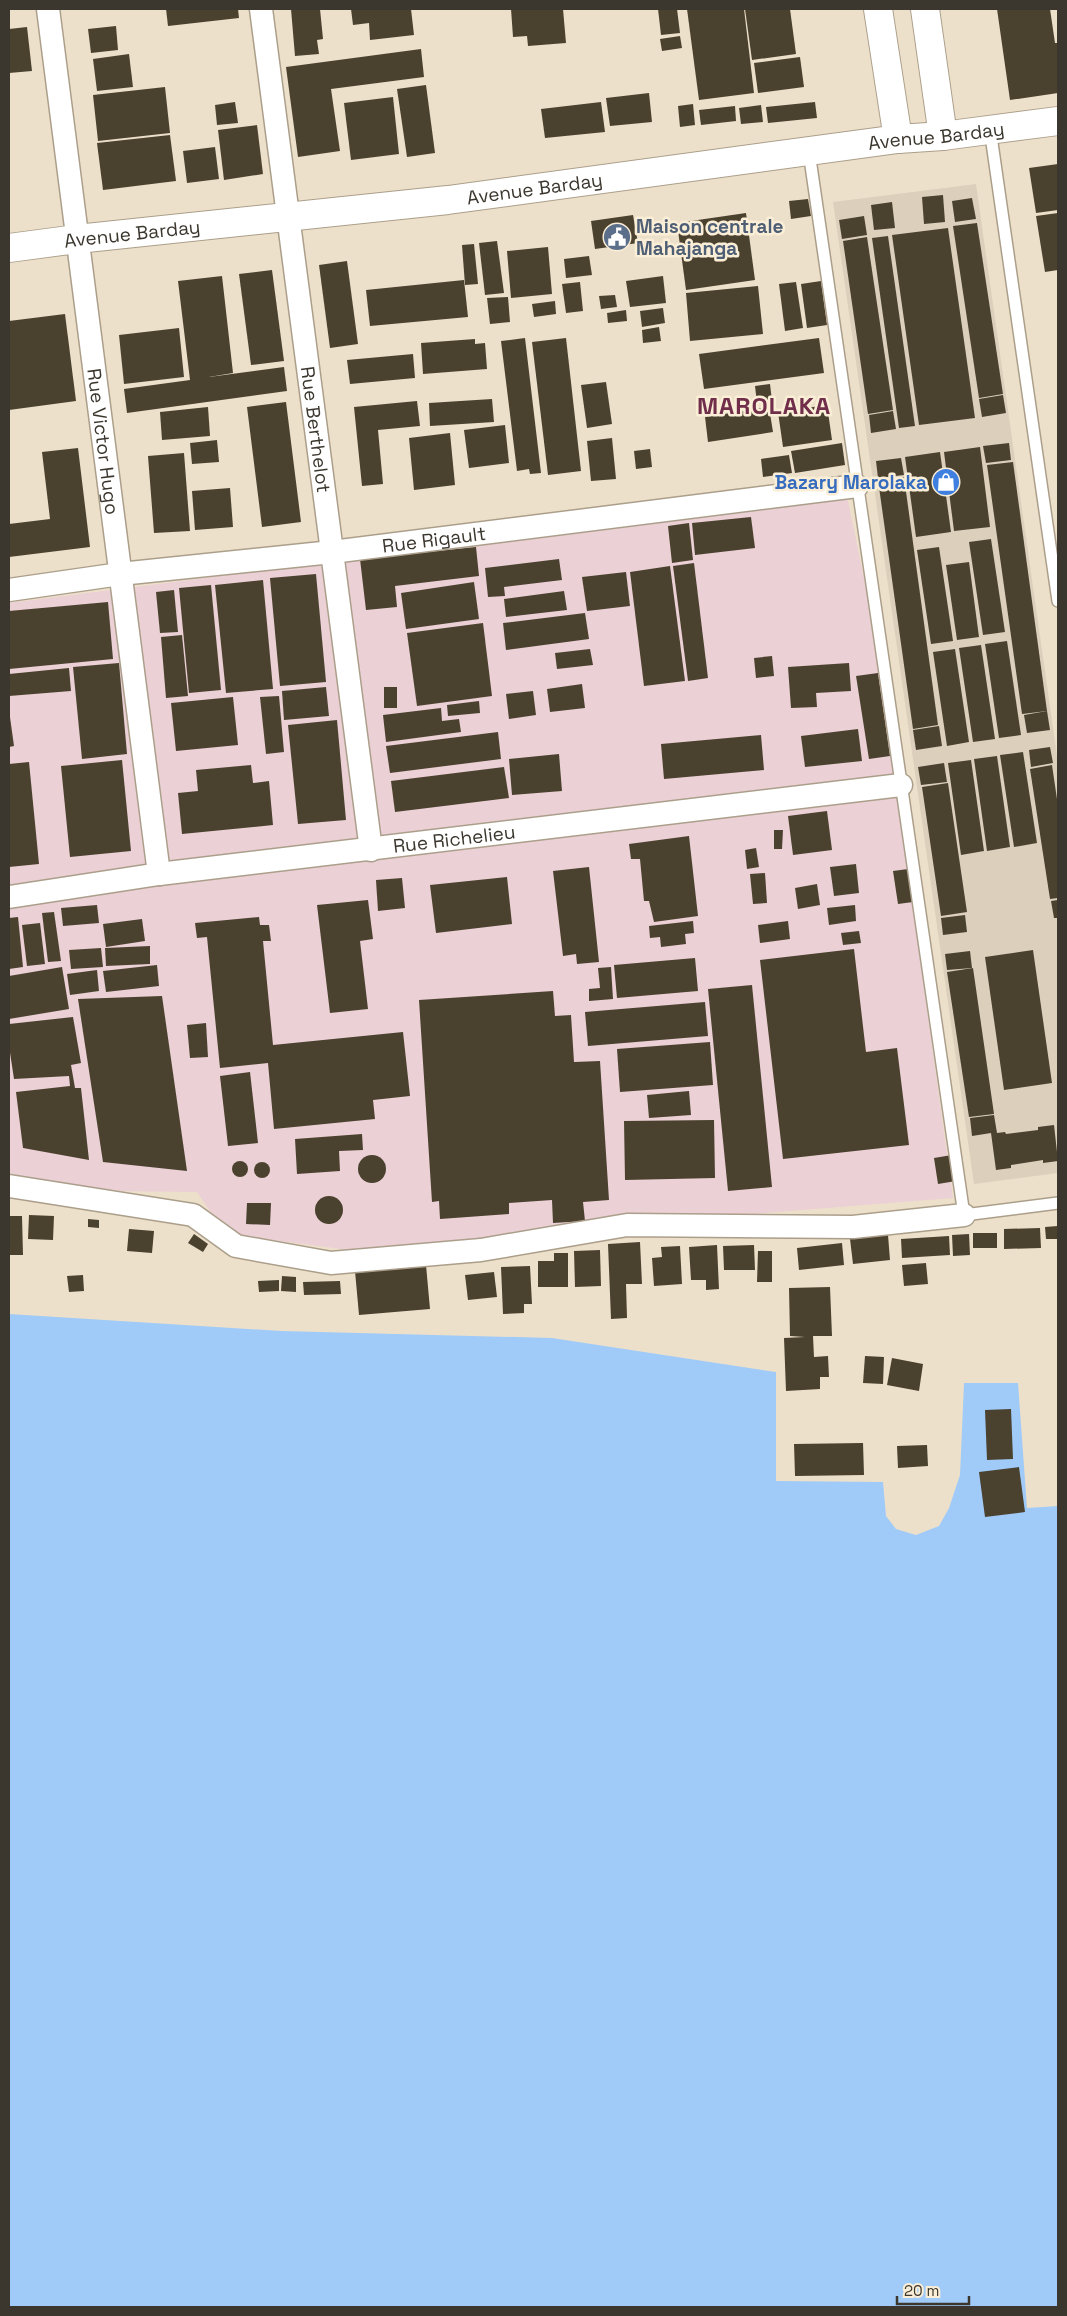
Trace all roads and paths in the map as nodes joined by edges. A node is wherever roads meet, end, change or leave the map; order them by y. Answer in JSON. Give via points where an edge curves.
{"nodes":[{"id":1,"x":48,"y":9,"type":"edge"},
{"id":2,"x":261,"y":9,"type":"edge"},
{"id":3,"x":878,"y":9,"type":"edge"},
{"id":4,"x":925,"y":9,"type":"edge"},
{"id":5,"x":1058,"y":121,"type":"edge"},
{"id":6,"x":990,"y":129,"type":"junction"},
{"id":7,"x":942,"y":136,"type":"junction"},
{"id":8,"x":898,"y":139,"type":"junction"},
{"id":9,"x":809,"y":152,"type":"junction"},
{"id":10,"x":288,"y":216,"type":"junction"},
{"id":11,"x":77,"y":239,"type":"junction"},
{"id":12,"x":9,"y":248,"type":"edge"},
{"id":13,"x":857,"y":486,"type":"junction"},
{"id":14,"x":332,"y":552,"type":"junction"},
{"id":15,"x":120,"y":574,"type":"junction"},
{"id":16,"x":9,"y":590,"type":"edge"},
{"id":17,"x":1058,"y":601,"type":"edge"},
{"id":18,"x":901,"y":786,"type":"junction"},
{"id":19,"x":371,"y":850,"type":"junction"},
{"id":20,"x":159,"y":874,"type":"junction"},
{"id":21,"x":9,"y":897,"type":"edge"},
{"id":22,"x":9,"y":1186,"type":"edge"},
{"id":23,"x":1058,"y":1203,"type":"edge"},
{"id":24,"x":964,"y":1215,"type":"junction"}],
"edges":[{"from":1,"to":11,"type":"street","name":"Rue Victor Hugo"},
{"from":2,"to":10,"type":"street","name":"Rue Berthelot"},
{"from":3,"to":8,"type":"main road"},
{"from":4,"to":7,"type":"main road"},
{"from":5,"to":6,"type":"main road","name":"Avenue Barday"},
{"from":6,"to":7,"type":"main road","name":"Avenue Barday"},
{"from":6,"to":17,"type":"lane"},
{"from":7,"to":8,"type":"main road","name":"Avenue Barday"},
{"from":8,"to":9,"type":"main road","name":"Avenue Barday"},
{"from":9,"to":10,"type":"main road","name":"Avenue Barday","via":[[448,200]]},
{"from":9,"to":13,"type":"lane"},
{"from":10,"to":11,"type":"main road","name":"Avenue Barday"},
{"from":10,"to":14,"type":"street","name":"Rue Berthelot"},
{"from":11,"to":12,"type":"main road","name":"Avenue Barday"},
{"from":11,"to":15,"type":"street","name":"Rue Victor Hugo"},
{"from":13,"to":14,"type":"street","name":"Rue Rigault"},
{"from":13,"to":18,"type":"lane"},
{"from":14,"to":15,"type":"street","name":"Rue Rigault"},
{"from":14,"to":19,"type":"street","name":"Rue Berthelot"},
{"from":15,"to":16,"type":"street","name":"Rue Rigault"},
{"from":15,"to":20,"type":"street","name":"Rue Victor Hugo"},
{"from":18,"to":19,"type":"street","name":"Rue Richelieu"},
{"from":18,"to":24,"type":"lane"},
{"from":19,"to":20,"type":"street","name":"Rue Richelieu"},
{"from":20,"to":21,"type":"street","name":"Rue Richelieu"},
{"from":22,"to":24,"type":"street","via":[[193,1215],[236,1246],[331,1263],[481,1250],[627,1225],[853,1227]]},
{"from":23,"to":24,"type":"lane"}]}
